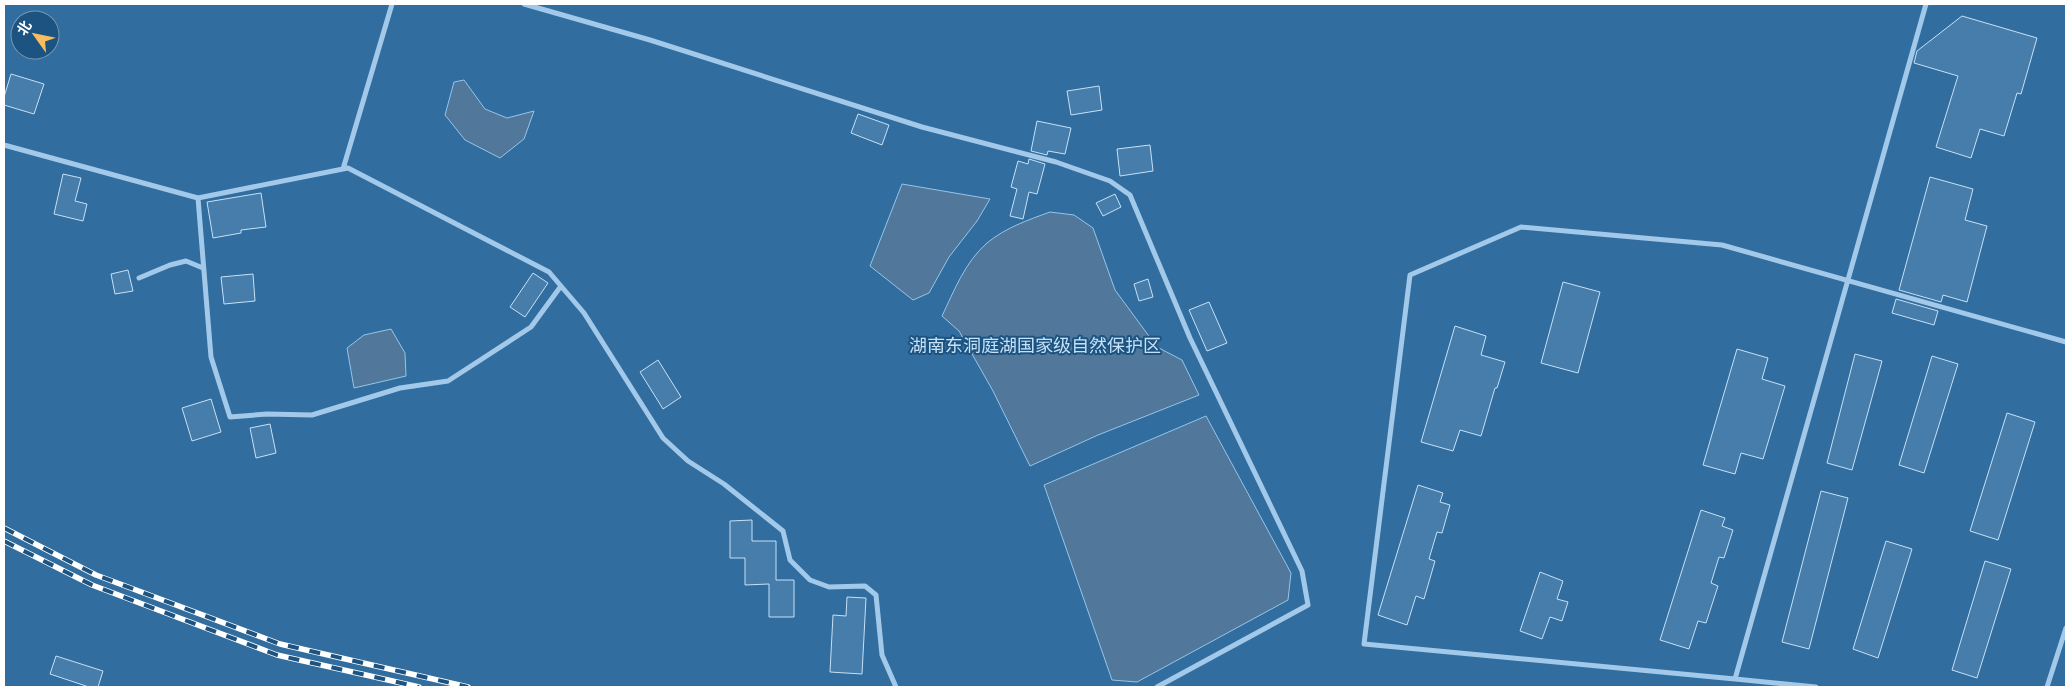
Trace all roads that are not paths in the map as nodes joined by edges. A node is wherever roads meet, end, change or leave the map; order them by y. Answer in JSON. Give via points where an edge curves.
{"nodes":[{"id":1,"x":392,"y":4,"type":"edge"},
{"id":2,"x":524,"y":4,"type":"edge"},
{"id":3,"x":1926,"y":4,"type":"edge"},
{"id":4,"x":4,"y":145,"type":"edge"},
{"id":5,"x":343,"y":169,"type":"junction"},
{"id":6,"x":198,"y":198,"type":"junction"},
{"id":7,"x":203,"y":268,"type":"junction"},
{"id":8,"x":139,"y":278,"type":"dead end"},
{"id":9,"x":1848,"y":280,"type":"junction"},
{"id":10,"x":560,"y":286,"type":"junction"},
{"id":11,"x":2066,"y":342,"type":"edge"},
{"id":12,"x":2066,"y":628,"type":"edge"},
{"id":13,"x":1735,"y":679,"type":"junction"},
{"id":14,"x":896,"y":687,"type":"edge"},
{"id":15,"x":1157,"y":687,"type":"edge"},
{"id":16,"x":1816,"y":687,"type":"edge"},
{"id":17,"x":2047,"y":687,"type":"edge"}],
"edges":[{"from":1,"to":5,"type":"street"},
{"from":2,"to":15,"type":"street","via":[[650,40],[922,127],[1056,162],[1110,181],[1130,195],[1190,338],[1302,571],[1308,605]]},
{"from":3,"to":9,"type":"street"},
{"from":4,"to":6,"type":"street"},
{"from":5,"to":6,"type":"street"},
{"from":5,"to":10,"type":"street","via":[[348,168],[549,272]]},
{"from":6,"to":7,"type":"street"},
{"from":7,"to":8,"type":"street","via":[[186,261]]},
{"from":7,"to":10,"type":"street","via":[[210,357],[230,417],[312,415],[400,388],[448,381],[531,327]]},
{"from":9,"to":11,"type":"street"},
{"from":9,"to":13,"type":"street"},
{"from":9,"to":13,"type":"street","via":[[1722,245],[1521,227],[1410,275],[1364,644]]},
{"from":10,"to":14,"type":"street","via":[[584,313],[663,438],[688,461],[724,484],[783,531],[790,560],[810,580],[830,587],[865,586],[876,595],[882,655]]},
{"from":12,"to":17,"type":"street"},
{"from":13,"to":16,"type":"street"}]}
